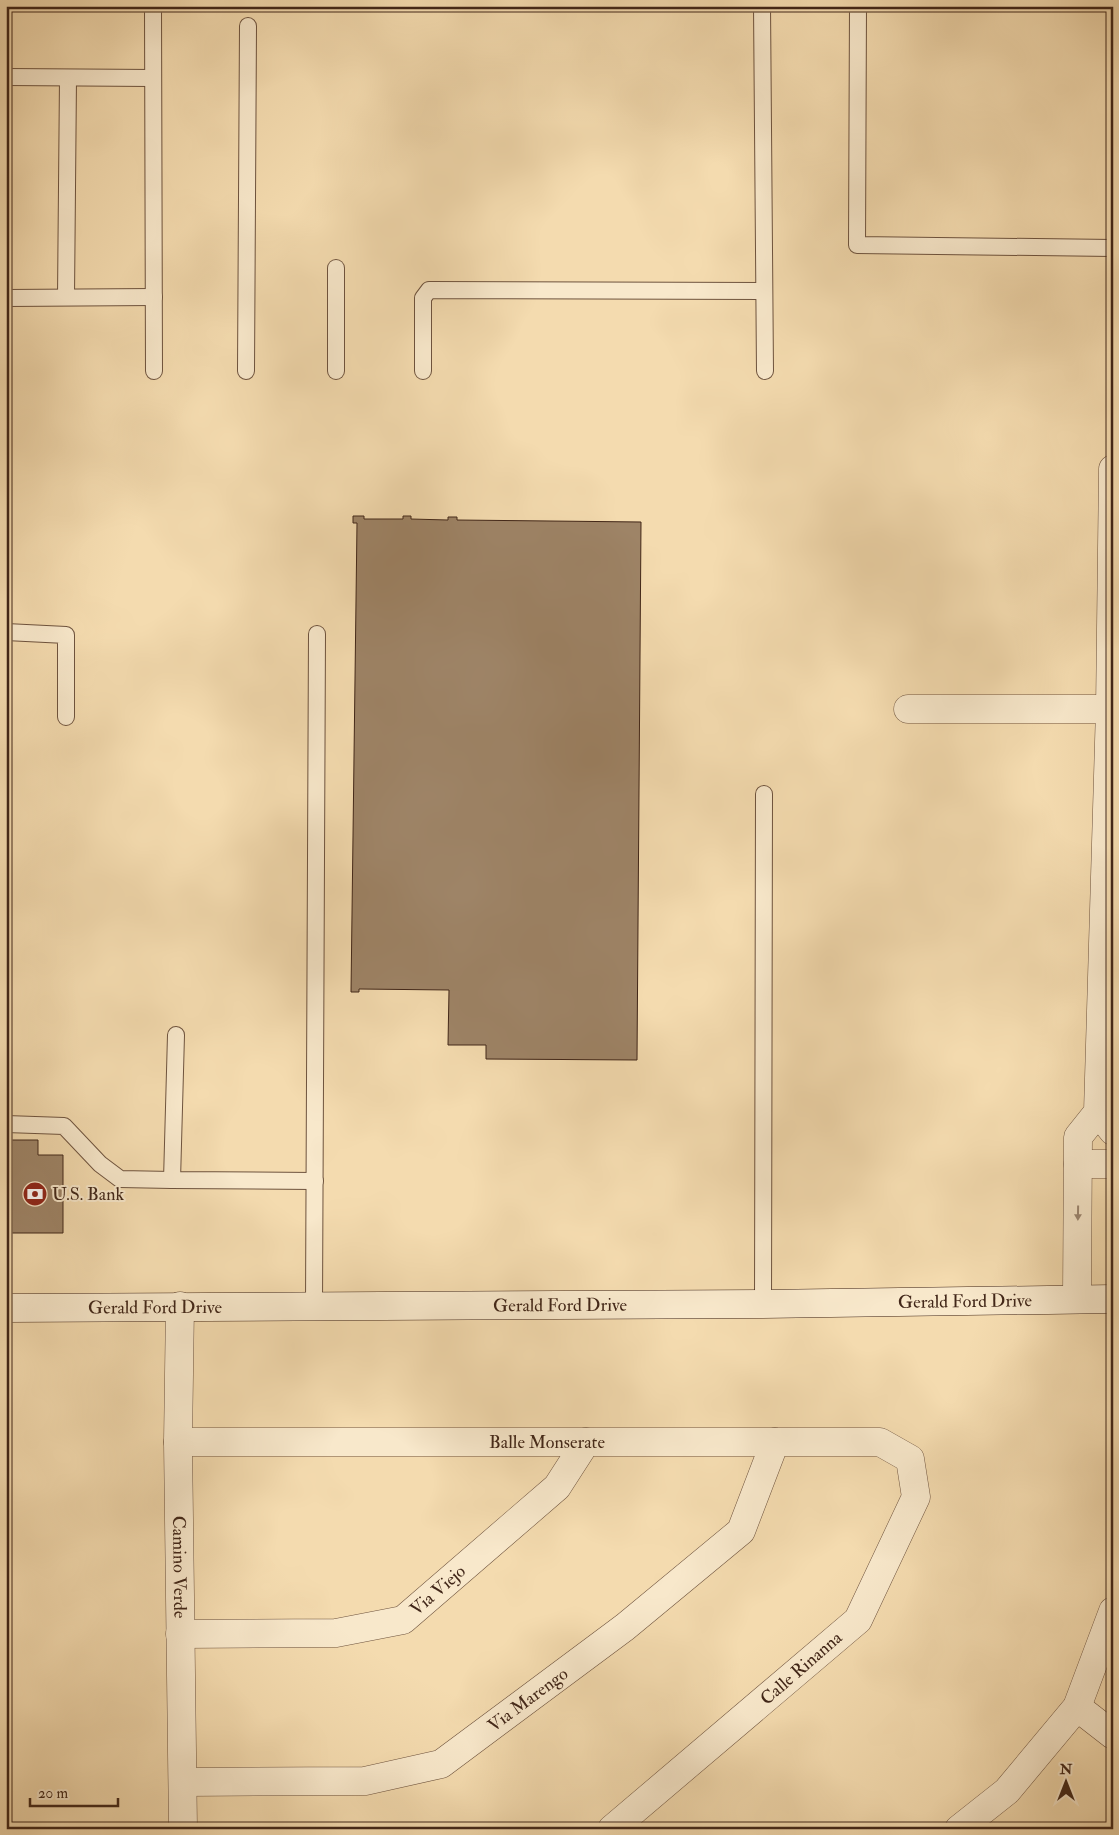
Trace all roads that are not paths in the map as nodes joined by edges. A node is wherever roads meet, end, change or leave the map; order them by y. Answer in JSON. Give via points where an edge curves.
{"nodes":[{"id":1,"x":153,"y":6,"type":"edge"},
{"id":2,"x":762,"y":6,"type":"edge"},
{"id":3,"x":858,"y":6,"type":"edge"},
{"id":4,"x":248,"y":26,"type":"dead end"},
{"id":5,"x":6,"y":77,"type":"edge"},
{"id":6,"x":68,"y":78,"type":"junction"},
{"id":7,"x":153,"y":78,"type":"junction"},
{"id":8,"x":1113,"y":248,"type":"edge"},
{"id":9,"x":336,"y":268,"type":"dead end"},
{"id":10,"x":764,"y":291,"type":"junction"},
{"id":11,"x":66,"y":297,"type":"junction"},
{"id":12,"x":154,"y":297,"type":"junction"},
{"id":13,"x":6,"y":298,"type":"edge"},
{"id":14,"x":154,"y":371,"type":"dead end"},
{"id":15,"x":246,"y":371,"type":"dead end"},
{"id":16,"x":336,"y":371,"type":"dead end"},
{"id":17,"x":422,"y":371,"type":"dead end"},
{"id":18,"x":765,"y":371,"type":"dead end"},
{"id":19,"x":1113,"y":469,"type":"edge"},
{"id":20,"x":1112,"y":602,"type":"edge"},
{"id":21,"x":6,"y":632,"type":"edge"},
{"id":22,"x":317,"y":634,"type":"dead end"},
{"id":23,"x":908,"y":709,"type":"dead end"},
{"id":24,"x":1110,"y":709,"type":"junction"},
{"id":25,"x":66,"y":717,"type":"dead end"},
{"id":26,"x":764,"y":794,"type":"dead end"},
{"id":27,"x":176,"y":1035,"type":"dead end"},
{"id":28,"x":1105,"y":1121,"type":"edge"},
{"id":29,"x":6,"y":1124,"type":"edge"},
{"id":30,"x":1078,"y":1164,"type":"junction"},
{"id":31,"x":1113,"y":1164,"type":"edge"},
{"id":32,"x":172,"y":1180,"type":"junction"},
{"id":33,"x":315,"y":1181,"type":"junction"},
{"id":34,"x":1076,"y":1300,"type":"junction"},
{"id":35,"x":1113,"y":1300,"type":"edge"},
{"id":36,"x":762,"y":1304,"type":"junction"},
{"id":37,"x":180,"y":1306,"type":"junction"},
{"id":38,"x":314,"y":1306,"type":"junction"},
{"id":39,"x":6,"y":1308,"type":"edge"},
{"id":40,"x":178,"y":1442,"type":"junction"},
{"id":41,"x":586,"y":1442,"type":"junction"},
{"id":42,"x":775,"y":1442,"type":"junction"},
{"id":43,"x":910,"y":1459,"type":"joint"},
{"id":44,"x":1113,"y":1611,"type":"edge"},
{"id":45,"x":180,"y":1634,"type":"junction"},
{"id":46,"x":1077,"y":1707,"type":"junction"},
{"id":47,"x":1113,"y":1736,"type":"edge"},
{"id":48,"x":183,"y":1782,"type":"junction"},
{"id":49,"x":184,"y":1829,"type":"edge"},
{"id":50,"x":612,"y":1829,"type":"edge"},
{"id":51,"x":959,"y":1829,"type":"edge"}],
"edges":[{"from":1,"to":7,"type":"lane"},
{"from":2,"to":10,"type":"lane"},
{"from":3,"to":8,"type":"lane","via":[[857,245]]},
{"from":4,"to":15,"type":"lane"},
{"from":5,"to":6,"type":"lane"},
{"from":6,"to":7,"type":"lane"},
{"from":6,"to":11,"type":"lane"},
{"from":7,"to":12,"type":"lane"},
{"from":9,"to":16,"type":"lane"},
{"from":10,"to":17,"type":"lane","via":[[429,290],[422,298]]},
{"from":10,"to":18,"type":"lane"},
{"from":11,"to":12,"type":"lane"},
{"from":11,"to":13,"type":"lane"},
{"from":12,"to":14,"type":"lane"},
{"from":19,"to":20,"type":"street"},
{"from":20,"to":24,"type":"street"},
{"from":21,"to":25,"type":"lane","via":[[66,635]]},
{"from":22,"to":33,"type":"lane"},
{"from":23,"to":24,"type":"street"},
{"from":24,"to":28,"type":"street"},
{"from":26,"to":36,"type":"lane"},
{"from":27,"to":32,"type":"lane"},
{"from":28,"to":30,"type":"street","via":[[1078,1137]]},
{"from":29,"to":32,"type":"lane","via":[[64,1126],[100,1164],[120,1179]]},
{"from":30,"to":31,"type":"street"},
{"from":30,"to":34,"type":"street","one_way":true},
{"from":32,"to":33,"type":"lane"},
{"from":33,"to":38,"type":"lane"},
{"from":34,"to":35,"type":"street","name":"Gerald Ford Drive"},
{"from":34,"to":36,"type":"street","name":"Gerald Ford Drive"},
{"from":36,"to":38,"type":"street","name":"Gerald Ford Drive"},
{"from":37,"to":38,"type":"street","name":"Gerald Ford Drive"},
{"from":37,"to":39,"type":"street","name":"Gerald Ford Drive"},
{"from":37,"to":40,"type":"street","name":"Camino Verde"},
{"from":40,"to":41,"type":"street","name":"Balle Monserate"},
{"from":40,"to":45,"type":"street","name":"Camino Verde"},
{"from":41,"to":42,"type":"street","name":"Balle Monserate"},
{"from":41,"to":45,"type":"street","name":"Via Viejo","via":[[557,1487],[403,1620],[336,1633]]},
{"from":42,"to":43,"type":"street","name":"Balle Monserate","via":[[880,1442]]},
{"from":42,"to":48,"type":"street","name":"Via Marengo","via":[[741,1531],[625,1627],[441,1764],[365,1781]]},
{"from":43,"to":50,"type":"street","name":"Calle Rinanna","via":[[916,1497],[858,1620]]},
{"from":44,"to":46,"type":"street"},
{"from":45,"to":48,"type":"street","name":"Camino Verde"},
{"from":46,"to":47,"type":"street"},
{"from":46,"to":51,"type":"street","via":[[1007,1791]]},
{"from":48,"to":49,"type":"street","name":"Camino Verde"}]}
